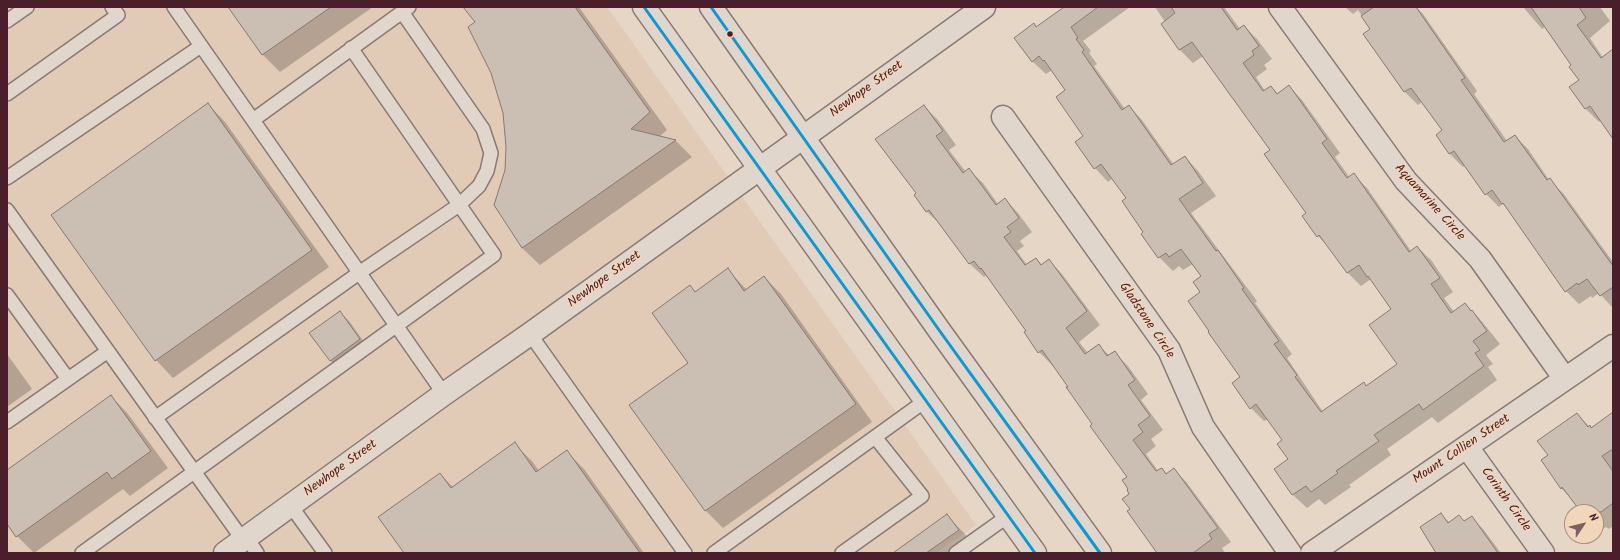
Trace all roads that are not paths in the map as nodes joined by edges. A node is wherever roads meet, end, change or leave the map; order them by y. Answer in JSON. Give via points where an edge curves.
{"nodes":[{"id":1,"x":27,"y":7,"type":"edge"},
{"id":2,"x":112,"y":7,"type":"edge"},
{"id":3,"x":174,"y":7,"type":"edge"},
{"id":4,"x":644,"y":7,"type":"edge"},
{"id":5,"x":711,"y":7,"type":"edge"},
{"id":6,"x":984,"y":7,"type":"edge"},
{"id":7,"x":1280,"y":7,"type":"edge"},
{"id":8,"x":406,"y":9,"type":"edge"},
{"id":9,"x":7,"y":21,"type":"edge"},
{"id":10,"x":201,"y":46,"type":"junction"},
{"id":11,"x":351,"y":48,"type":"junction"},
{"id":12,"x":7,"y":94,"type":"edge"},
{"id":13,"x":1003,"y":117,"type":"dead end"},
{"id":14,"x":253,"y":120,"type":"junction"},
{"id":15,"x":804,"y":136,"type":"junction"},
{"id":16,"x":759,"y":168,"type":"junction"},
{"id":17,"x":7,"y":178,"type":"edge"},
{"id":18,"x":459,"y":204,"type":"junction"},
{"id":19,"x":7,"y":210,"type":"edge"},
{"id":20,"x":359,"y":272,"type":"junction"},
{"id":21,"x":7,"y":295,"type":"edge"},
{"id":22,"x":396,"y":325,"type":"junction"},
{"id":23,"x":530,"y":334,"type":"junction"},
{"id":24,"x":1613,"y":346,"type":"edge"},
{"id":25,"x":108,"y":351,"type":"junction"},
{"id":26,"x":68,"y":379,"type":"junction"},
{"id":27,"x":1565,"y":379,"type":"junction"},
{"id":28,"x":444,"y":394,"type":"junction"},
{"id":29,"x":925,"y":401,"type":"junction"},
{"id":30,"x":155,"y":418,"type":"junction"},
{"id":31,"x":7,"y":422,"type":"edge"},
{"id":32,"x":875,"y":437,"type":"junction"},
{"id":33,"x":1466,"y":447,"type":"junction"},
{"id":34,"x":194,"y":472,"type":"junction"},
{"id":35,"x":291,"y":506,"type":"junction"},
{"id":36,"x":1008,"y":516,"type":"junction"},
{"id":37,"x":249,"y":544,"type":"edge"},
{"id":38,"x":82,"y":553,"type":"edge"},
{"id":39,"x":225,"y":553,"type":"edge"},
{"id":40,"x":325,"y":553,"type":"edge"},
{"id":41,"x":685,"y":553,"type":"edge"},
{"id":42,"x":714,"y":553,"type":"edge"},
{"id":43,"x":842,"y":553,"type":"edge"},
{"id":44,"x":956,"y":553,"type":"edge"},
{"id":45,"x":1035,"y":553,"type":"edge"},
{"id":46,"x":1100,"y":553,"type":"edge"},
{"id":47,"x":1290,"y":553,"type":"edge"},
{"id":48,"x":1312,"y":553,"type":"edge"},
{"id":49,"x":1543,"y":553,"type":"edge"}],
"edges":[{"from":1,"to":9,"type":"lane"},
{"from":2,"to":12,"type":"lane","via":[[118,15]]},
{"from":3,"to":10,"type":"lane"},
{"from":4,"to":16,"type":"street"},
{"from":5,"to":15,"type":"street"},
{"from":6,"to":15,"type":"street","name":"Newhope Street"},
{"from":7,"to":27,"type":"street","name":"Aquamarine Circle","via":[[1406,181],[1480,259]]},
{"from":8,"to":11,"type":"lane"},
{"from":8,"to":18,"type":"lane","via":[[483,129],[491,153],[480,186]]},
{"from":10,"to":14,"type":"lane"},
{"from":10,"to":17,"type":"lane"},
{"from":11,"to":14,"type":"lane"},
{"from":11,"to":18,"type":"lane"},
{"from":13,"to":47,"type":"street","name":"Gladstone Circle","via":[[1169,350],[1203,427]]},
{"from":14,"to":20,"type":"lane"},
{"from":15,"to":16,"type":"street","name":"Newhope Street"},
{"from":15,"to":46,"type":"street","via":[[939,330]]},
{"from":16,"to":23,"type":"street","name":"Newhope Street"},
{"from":16,"to":29,"type":"street"},
{"from":18,"to":20,"type":"lane"},
{"from":18,"to":22,"type":"lane","via":[[494,255]]},
{"from":19,"to":25,"type":"lane"},
{"from":20,"to":22,"type":"lane"},
{"from":20,"to":30,"type":"lane"},
{"from":21,"to":26,"type":"lane"},
{"from":22,"to":28,"type":"lane"},
{"from":22,"to":34,"type":"lane"},
{"from":23,"to":28,"type":"street","name":"Newhope Street"},
{"from":23,"to":41,"type":"lane"},
{"from":24,"to":27,"type":"street","name":"Mount Collien Street"},
{"from":25,"to":26,"type":"lane"},
{"from":25,"to":30,"type":"lane"},
{"from":26,"to":31,"type":"lane"},
{"from":27,"to":33,"type":"street","name":"Mount Collien Street"},
{"from":28,"to":35,"type":"street","name":"Newhope Street"},
{"from":29,"to":32,"type":"lane"},
{"from":29,"to":36,"type":"street"},
{"from":30,"to":34,"type":"lane"},
{"from":32,"to":42,"type":"lane"},
{"from":32,"to":43,"type":"lane","via":[[922,496]]},
{"from":33,"to":48,"type":"street","name":"Mount Collien Street"},
{"from":33,"to":49,"type":"street","name":"Corinth Circle"},
{"from":34,"to":37,"type":"lane"},
{"from":34,"to":38,"type":"lane"},
{"from":35,"to":37,"type":"street","name":"Newhope Street"},
{"from":35,"to":40,"type":"lane"},
{"from":36,"to":44,"type":"lane"},
{"from":36,"to":45,"type":"street"},
{"from":37,"to":39,"type":"street","name":"Newhope Street"}]}
